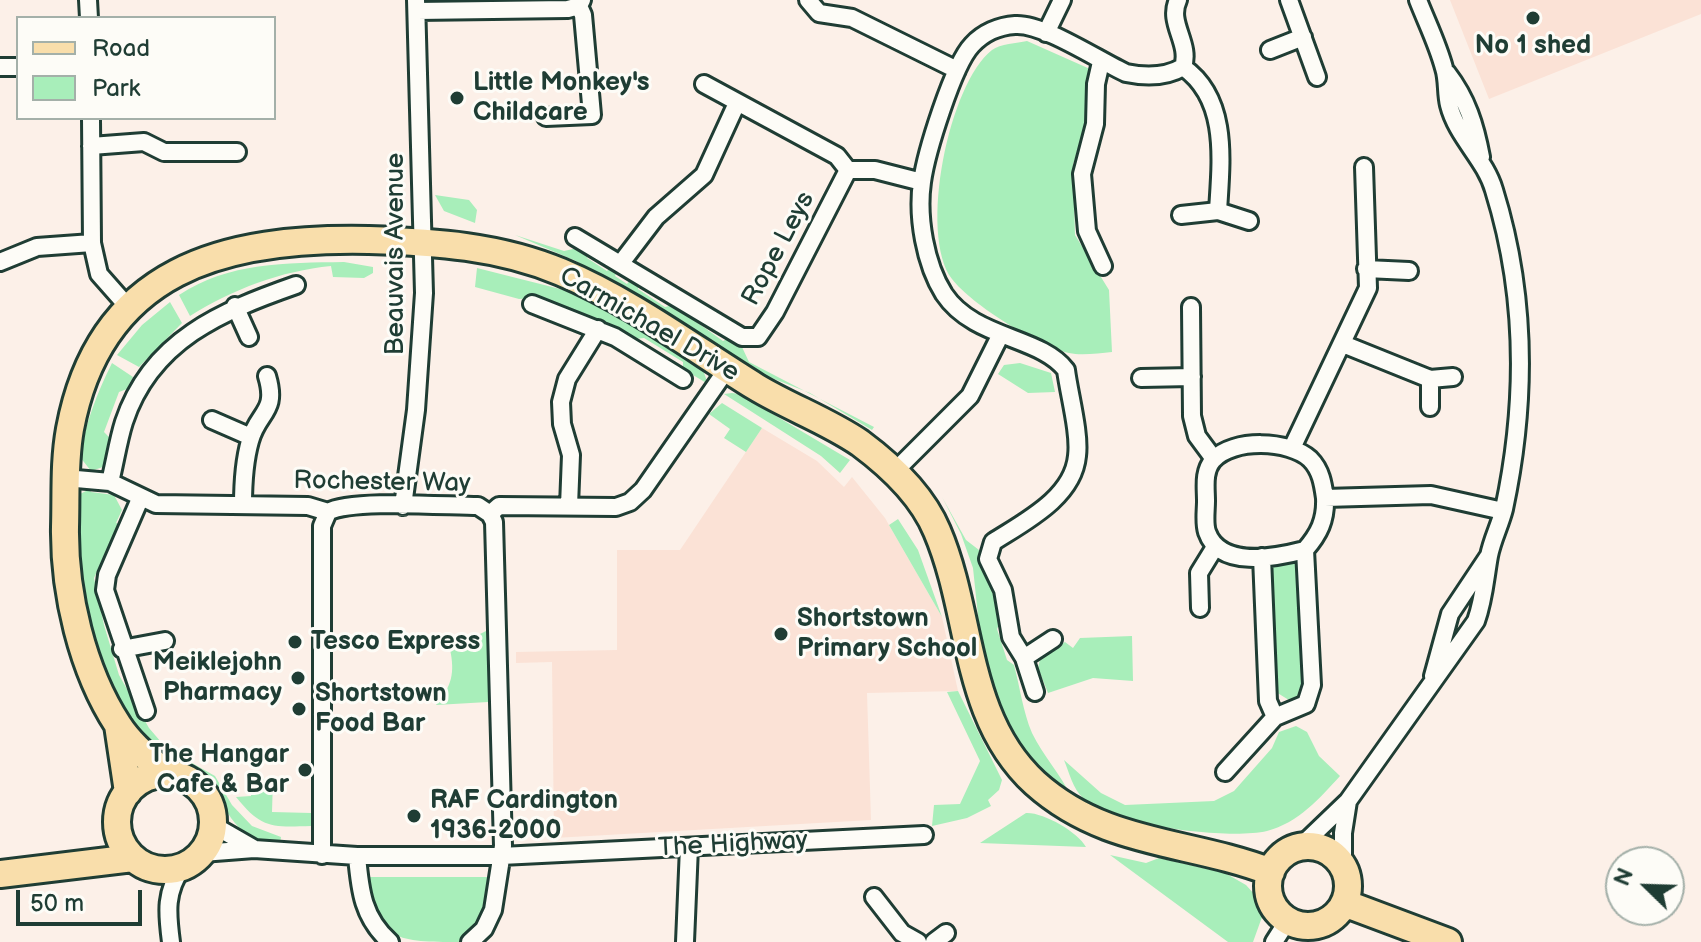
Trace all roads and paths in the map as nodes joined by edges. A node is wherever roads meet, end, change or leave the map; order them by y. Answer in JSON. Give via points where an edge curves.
{"nodes":[{"id":1,"x":808,"y":0,"type":"edge"},
{"id":2,"x":1062,"y":0,"type":"edge"},
{"id":3,"x":1178,"y":0,"type":"edge"},
{"id":4,"x":1289,"y":0,"type":"edge"},
{"id":5,"x":1418,"y":0,"type":"edge"},
{"id":6,"x":580,"y":3,"type":"edge"},
{"id":7,"x":416,"y":5,"type":"edge"},
{"id":8,"x":1046,"y":33,"type":"junction"},
{"id":9,"x":1303,"y":37,"type":"junction"},
{"id":10,"x":1270,"y":50,"type":"dead end"},
{"id":11,"x":1101,"y":62,"type":"junction"},
{"id":12,"x":1183,"y":67,"type":"junction"},
{"id":13,"x":957,"y":70,"type":"junction"},
{"id":14,"x":1317,"y":77,"type":"dead end"},
{"id":15,"x":704,"y":84,"type":"dead end"},
{"id":16,"x":737,"y":103,"type":"junction"},
{"id":17,"x":546,"y":117,"type":"dead end"},
{"id":18,"x":91,"y":120,"type":"edge"},
{"id":19,"x":91,"y":146,"type":"junction"},
{"id":20,"x":237,"y":152,"type":"dead end"},
{"id":21,"x":1364,"y":167,"type":"dead end"},
{"id":22,"x":848,"y":170,"type":"junction"},
{"id":23,"x":922,"y":182,"type":"junction"},
{"id":24,"x":1218,"y":211,"type":"junction"},
{"id":25,"x":1181,"y":215,"type":"dead end"},
{"id":26,"x":1249,"y":221,"type":"dead end"},
{"id":27,"x":575,"y":237,"type":"dead end"},
{"id":28,"x":423,"y":240,"type":"junction"},
{"id":29,"x":92,"y":243,"type":"junction"},
{"id":30,"x":0,"y":262,"type":"edge"},
{"id":31,"x":621,"y":263,"type":"junction"},
{"id":32,"x":1103,"y":266,"type":"dead end"},
{"id":33,"x":1366,"y":269,"type":"junction"},
{"id":34,"x":1409,"y":271,"type":"dead end"},
{"id":35,"x":296,"y":285,"type":"dead end"},
{"id":36,"x":532,"y":304,"type":"dead end"},
{"id":37,"x":235,"y":306,"type":"junction"},
{"id":38,"x":1191,"y":307,"type":"dead end"},
{"id":39,"x":129,"y":308,"type":"junction"},
{"id":40,"x":598,"y":329,"type":"junction"},
{"id":41,"x":1000,"y":336,"type":"junction"},
{"id":42,"x":249,"y":337,"type":"dead end"},
{"id":43,"x":742,"y":337,"type":"joint"},
{"id":44,"x":1343,"y":344,"type":"junction"},
{"id":45,"x":727,"y":369,"type":"junction"},
{"id":46,"x":267,"y":376,"type":"dead end"},
{"id":47,"x":1192,"y":377,"type":"junction"},
{"id":48,"x":1453,"y":377,"type":"dead end"},
{"id":49,"x":1141,"y":378,"type":"dead end"},
{"id":50,"x":683,"y":379,"type":"dead end"},
{"id":51,"x":1430,"y":379,"type":"junction"},
{"id":52,"x":1430,"y":407,"type":"dead end"},
{"id":53,"x":212,"y":420,"type":"dead end"},
{"id":54,"x":251,"y":437,"type":"junction"},
{"id":55,"x":1292,"y":448,"type":"junction"},
{"id":56,"x":1214,"y":459,"type":"junction"},
{"id":57,"x":894,"y":472,"type":"junction"},
{"id":58,"x":65,"y":478,"type":"junction"},
{"id":59,"x":110,"y":482,"type":"junction"},
{"id":60,"x":1325,"y":498,"type":"junction"},
{"id":61,"x":140,"y":499,"type":"junction"},
{"id":62,"x":243,"y":505,"type":"junction"},
{"id":63,"x":403,"y":506,"type":"junction"},
{"id":64,"x":569,"y":506,"type":"junction"},
{"id":65,"x":1503,"y":511,"type":"junction"},
{"id":66,"x":328,"y":512,"type":"junction"},
{"id":67,"x":490,"y":514,"type":"junction"},
{"id":68,"x":1215,"y":547,"type":"junction"},
{"id":69,"x":1305,"y":550,"type":"junction"},
{"id":70,"x":1490,"y":554,"type":"junction"},
{"id":71,"x":1262,"y":557,"type":"junction"},
{"id":72,"x":1200,"y":608,"type":"dead end"},
{"id":73,"x":1053,"y":639,"type":"dead end"},
{"id":74,"x":165,"y":641,"type":"dead end"},
{"id":75,"x":122,"y":649,"type":"junction"},
{"id":76,"x":1024,"y":658,"type":"junction"},
{"id":77,"x":1431,"y":681,"type":"junction"},
{"id":78,"x":1035,"y":692,"type":"dead end"},
{"id":79,"x":146,"y":711,"type":"dead end"},
{"id":80,"x":1275,"y":717,"type":"junction"},
{"id":81,"x":118,"y":725,"type":"junction"},
{"id":82,"x":1225,"y":772,"type":"dead end"},
{"id":83,"x":166,"y":774,"type":"junction"},
{"id":84,"x":128,"y":792,"type":"junction"},
{"id":85,"x":1348,"y":801,"type":"junction"},
{"id":86,"x":213,"y":825,"type":"junction"},
{"id":87,"x":118,"y":826,"type":"junction"},
{"id":88,"x":924,"y":835,"type":"dead end"},
{"id":89,"x":689,"y":847,"type":"junction"},
{"id":90,"x":1299,"y":848,"type":"junction"},
{"id":91,"x":254,"y":849,"type":"junction"},
{"id":92,"x":322,"y":855,"type":"junction"},
{"id":93,"x":357,"y":856,"type":"junction"},
{"id":94,"x":501,"y":856,"type":"junction"},
{"id":95,"x":133,"y":858,"type":"junction"},
{"id":96,"x":192,"y":860,"type":"junction"},
{"id":97,"x":1343,"y":866,"type":"junction"},
{"id":98,"x":75,"y":867,"type":"junction"},
{"id":99,"x":1271,"y":872,"type":"junction"},
{"id":100,"x":0,"y":874,"type":"edge"},
{"id":101,"x":874,"y":897,"type":"dead end"},
{"id":102,"x":1344,"y":903,"type":"junction"},
{"id":103,"x":1281,"y":931,"type":"edge"},
{"id":104,"x":171,"y":942,"type":"edge"},
{"id":105,"x":390,"y":942,"type":"edge"},
{"id":106,"x":470,"y":942,"type":"edge"},
{"id":107,"x":685,"y":942,"type":"edge"},
{"id":108,"x":918,"y":942,"type":"edge"},
{"id":109,"x":1448,"y":942,"type":"edge"}],
"edges":[{"from":1,"to":13,"type":"street","via":[[819,13],[852,18]]},
{"from":2,"to":8,"type":"street"},
{"from":3,"to":12,"type":"street","via":[[1174,15],[1186,48]]},
{"from":4,"to":9,"type":"street"},
{"from":5,"to":65,"type":"street","via":[[1445,71],[1463,94],[1476,126],[1510,242],[1520,315],[1521,398]]},
{"from":6,"to":7,"type":"street"},
{"from":6,"to":17,"type":"street","via":[[592,115]]},
{"from":7,"to":28,"type":"street","name":"Beauvais Avenue"},
{"from":8,"to":11,"type":"street"},
{"from":8,"to":13,"type":"street","via":[[1018,24],[1002,27],[970,47]]},
{"from":9,"to":10,"type":"street"},
{"from":9,"to":14,"type":"street"},
{"from":11,"to":12,"type":"street","via":[[1141,76]]},
{"from":11,"to":32,"type":"street","via":[[1095,124],[1082,174],[1087,231]]},
{"from":12,"to":24,"type":"street","via":[[1201,79],[1220,129]]},
{"from":13,"to":23,"type":"street"},
{"from":15,"to":16,"type":"street"},
{"from":16,"to":22,"type":"street","via":[[837,156]]},
{"from":16,"to":31,"type":"street","via":[[704,175],[656,217]]},
{"from":18,"to":19,"type":"street"},
{"from":19,"to":20,"type":"street","via":[[144,142],[164,152]]},
{"from":19,"to":29,"type":"street"},
{"from":21,"to":33,"type":"street"},
{"from":22,"to":23,"type":"street","via":[[875,170]]},
{"from":22,"to":43,"type":"street","name":"Rope Leys","via":[[775,312],[758,337]]},
{"from":23,"to":41,"type":"street","via":[[922,218],[934,275],[966,317]]},
{"from":24,"to":25,"type":"street"},
{"from":24,"to":26,"type":"street"},
{"from":27,"to":31,"type":"street","name":"Carmichael Drive"},
{"from":28,"to":39,"type":"main road","name":"Carmichael Drive","via":[[262,244],[188,265]]},
{"from":28,"to":45,"type":"main road","name":"Carmichael Drive","via":[[497,252],[560,272]]},
{"from":28,"to":63,"type":"street","name":"Beauvais Avenue","via":[[423,340]]},
{"from":29,"to":30,"type":"street","via":[[37,247]]},
{"from":29,"to":39,"type":"street","via":[[99,274]]},
{"from":31,"to":43,"type":"street","name":"Carmichael Drive"},
{"from":33,"to":34,"type":"street"},
{"from":33,"to":44,"type":"street","via":[[1368,288]]},
{"from":35,"to":37,"type":"street"},
{"from":36,"to":40,"type":"street"},
{"from":37,"to":42,"type":"street"},
{"from":37,"to":59,"type":"street","via":[[193,329],[145,377],[124,421]]},
{"from":38,"to":47,"type":"street"},
{"from":39,"to":58,"type":"main road","name":"Carmichael Drive","via":[[107,336],[82,385]]},
{"from":40,"to":50,"type":"street"},
{"from":40,"to":64,"type":"street","via":[[567,379],[561,402],[571,455]]},
{"from":41,"to":57,"type":"street","via":[[970,396]]},
{"from":41,"to":76,"type":"street","via":[[1059,360],[1066,370],[1077,457],[1063,489],[1042,510],[993,542],[990,551],[1011,637]]},
{"from":44,"to":51,"type":"street"},
{"from":44,"to":55,"type":"street"},
{"from":45,"to":57,"type":"main road","name":"Carmichael Drive","via":[[854,439]]},
{"from":45,"to":64,"type":"street","name":"Rochester Way","via":[[630,502],[616,507]]},
{"from":46,"to":54,"type":"street","via":[[273,396]]},
{"from":47,"to":49,"type":"street"},
{"from":47,"to":56,"type":"street","via":[[1197,436]]},
{"from":48,"to":51,"type":"street"},
{"from":51,"to":52,"type":"street"},
{"from":53,"to":54,"type":"street"},
{"from":54,"to":62,"type":"street"},
{"from":55,"to":56,"type":"street","via":[[1237,447]]},
{"from":55,"to":60,"type":"street","via":[[1320,472]]},
{"from":56,"to":68,"type":"street","via":[[1206,473],[1206,530]]},
{"from":57,"to":99,"type":"main road","name":"Carmichael Drive","via":[[922,501],[937,531],[967,626],[977,687],[998,738],[1025,773],[1090,822]]},
{"from":58,"to":59,"type":"street","name":"Rochester Way"},
{"from":58,"to":81,"type":"main road","name":"Carmichael Drive","via":[[65,546],[77,625]]},
{"from":59,"to":61,"type":"street","name":"Rochester Way"},
{"from":60,"to":65,"type":"street","via":[[1431,495]]},
{"from":60,"to":69,"type":"street","via":[[1318,534]]},
{"from":61,"to":62,"type":"street","name":"Rochester Way","via":[[156,504]]},
{"from":61,"to":75,"type":"street","via":[[105,590]]},
{"from":62,"to":66,"type":"street","name":"Rochester Way","via":[[308,506]]},
{"from":63,"to":66,"type":"street","name":"Rochester Way","via":[[336,507]]},
{"from":63,"to":67,"type":"street","name":"Rochester Way","via":[[478,506]]},
{"from":64,"to":67,"type":"street","name":"Rochester Way","via":[[499,506]]},
{"from":65,"to":70,"type":"street"},
{"from":66,"to":92,"type":"street","via":[[322,526]]},
{"from":67,"to":94,"type":"street","via":[[498,587]]},
{"from":68,"to":71,"type":"street","via":[[1228,556]]},
{"from":68,"to":72,"type":"street","via":[[1199,573]]},
{"from":69,"to":71,"type":"street"},
{"from":69,"to":80,"type":"street","via":[[1312,685],[1306,704]]},
{"from":70,"to":77,"type":"street","via":[[1450,614]]},
{"from":70,"to":77,"type":"street","via":[[1476,621]]},
{"from":71,"to":80,"type":"street","via":[[1268,701]]},
{"from":73,"to":76,"type":"street"},
{"from":74,"to":75,"type":"street"},
{"from":75,"to":79,"type":"street"},
{"from":76,"to":78,"type":"street"},
{"from":77,"to":85,"type":"street"},
{"from":80,"to":82,"type":"street"},
{"from":81,"to":83,"type":"main road","name":"Carmichael Drive"},
{"from":81,"to":84,"type":"main road","name":"Carmichael Drive"},
{"from":83,"to":84,"type":"main road","via":[[138,782]]},
{"from":83,"to":86,"type":"main road","via":[[195,784],[205,795]]},
{"from":84,"to":87,"type":"main road"},
{"from":85,"to":90,"type":"street"},
{"from":85,"to":97,"type":"street"},
{"from":86,"to":91,"type":"street","name":"The Highway"},
{"from":86,"to":96,"type":"main road"},
{"from":87,"to":95,"type":"main road"},
{"from":87,"to":98,"type":"main road"},
{"from":88,"to":89,"type":"street","name":"The Highway"},
{"from":89,"to":94,"type":"street","name":"The Highway"},
{"from":89,"to":107,"type":"street"},
{"from":90,"to":97,"type":"main road","via":[[1324,850]]},
{"from":90,"to":99,"type":"main road","via":[[1284,855]]},
{"from":91,"to":92,"type":"street","name":"The Highway"},
{"from":91,"to":96,"type":"street","name":"The Highway"},
{"from":92,"to":93,"type":"street","name":"The Highway"},
{"from":93,"to":94,"type":"street","name":"The Highway"},
{"from":93,"to":105,"type":"street","via":[[365,908],[374,927]]},
{"from":94,"to":106,"type":"street","via":[[493,910]]},
{"from":95,"to":96,"type":"main road","via":[[155,870]]},
{"from":95,"to":98,"type":"main road"},
{"from":96,"to":104,"type":"street","via":[[173,881],[166,904]]},
{"from":97,"to":102,"type":"main road","via":[[1348,878]]},
{"from":98,"to":100,"type":"main road"},
{"from":99,"to":103,"type":"main road","via":[[1269,894]]},
{"from":101,"to":108,"type":"street","via":[[902,933]]},
{"from":102,"to":103,"type":"main road","via":[[1326,922]]},
{"from":102,"to":109,"type":"main road"}]}
